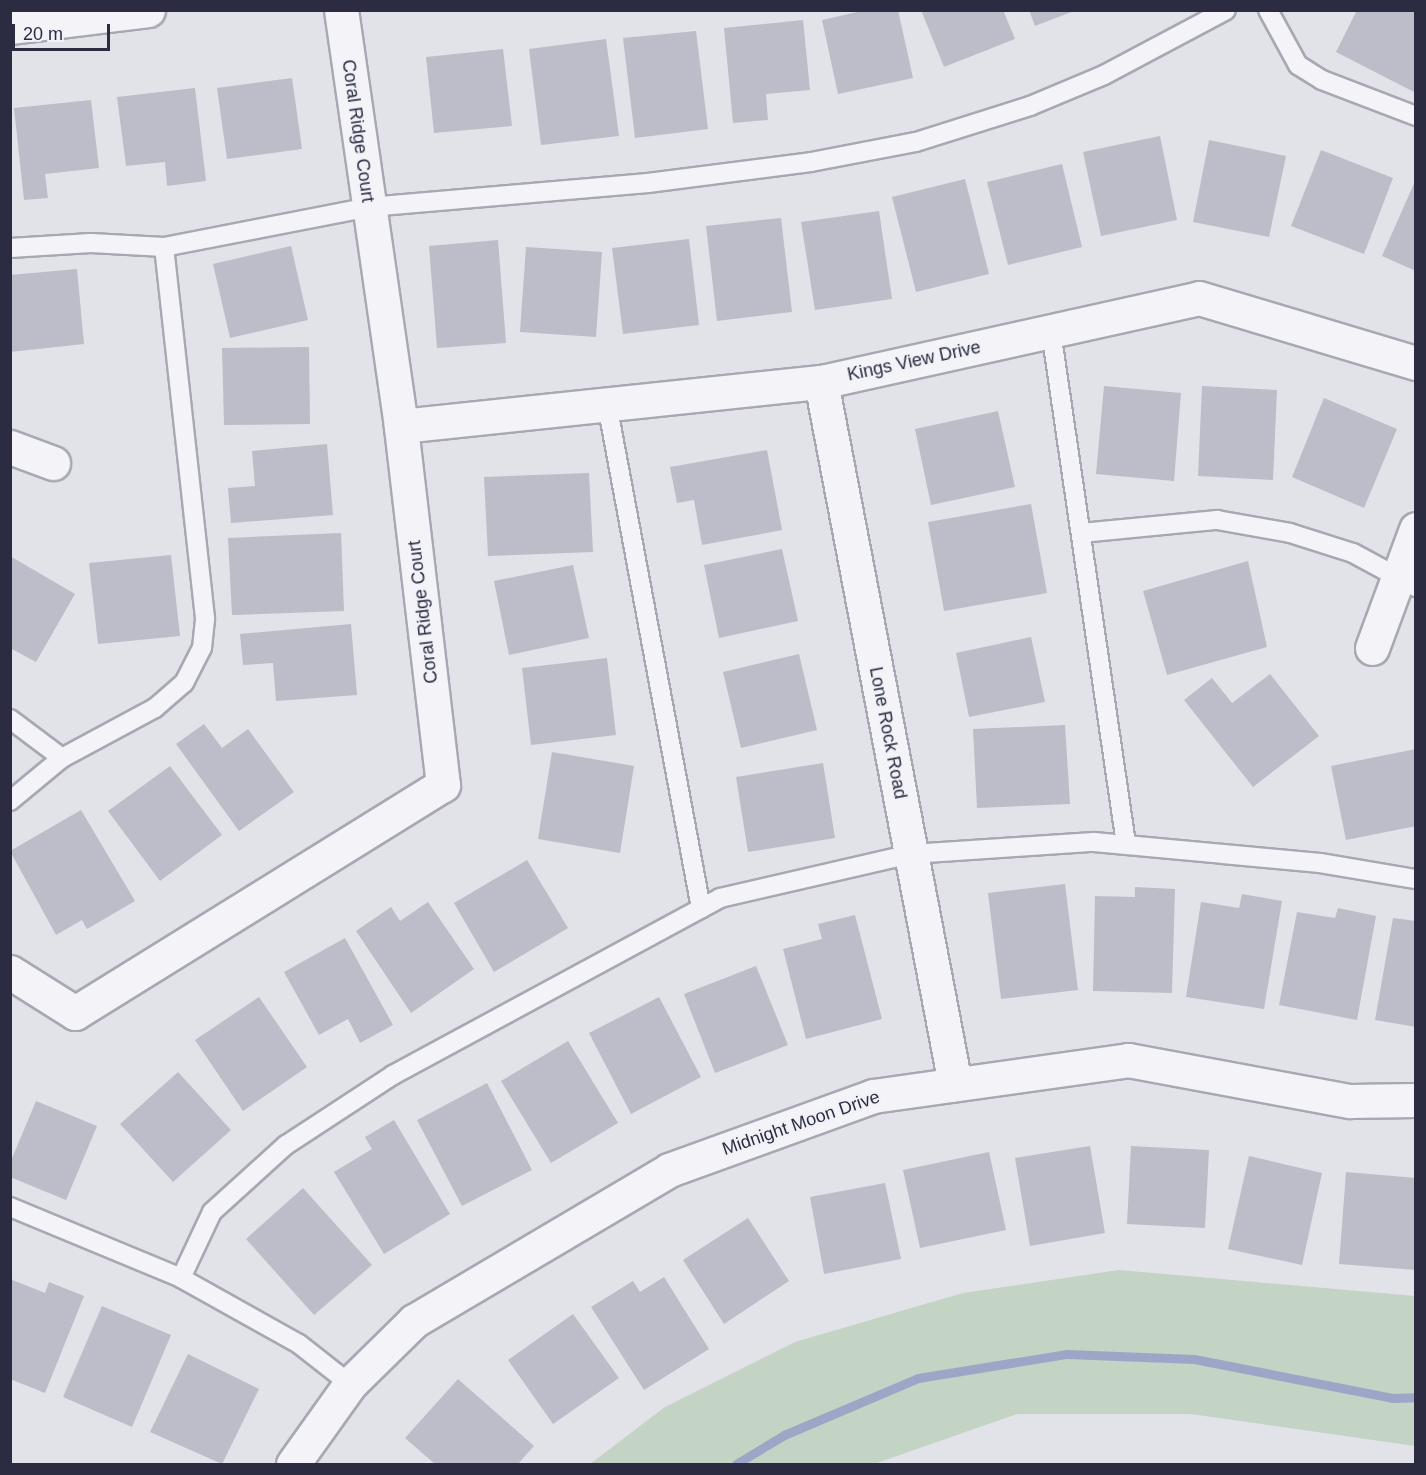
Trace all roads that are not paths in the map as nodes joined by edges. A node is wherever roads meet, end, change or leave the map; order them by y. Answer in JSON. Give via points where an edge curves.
{"nodes":[{"id":1,"x":148,"y":10,"type":"edge"},
{"id":2,"x":341,"y":10,"type":"edge"},
{"id":3,"x":1226,"y":10,"type":"edge"},
{"id":4,"x":1268,"y":10,"type":"edge"},
{"id":5,"x":10,"y":27,"type":"edge"},
{"id":6,"x":1416,"y":116,"type":"edge"},
{"id":7,"x":369,"y":207,"type":"junction"},
{"id":8,"x":164,"y":247,"type":"junction"},
{"id":9,"x":10,"y":248,"type":"edge"},
{"id":10,"x":1051,"y":331,"type":"junction"},
{"id":11,"x":1416,"y":363,"type":"edge"},
{"id":12,"x":821,"y":382,"type":"junction"},
{"id":13,"x":607,"y":404,"type":"junction"},
{"id":14,"x":401,"y":426,"type":"junction"},
{"id":15,"x":10,"y":447,"type":"edge"},
{"id":16,"x":53,"y":463,"type":"dead end"},
{"id":17,"x":1416,"y":529,"type":"edge"},
{"id":18,"x":1081,"y":532,"type":"junction"},
{"id":19,"x":1406,"y":584,"type":"edge"},
{"id":20,"x":1372,"y":648,"type":"dead end"},
{"id":21,"x":10,"y":719,"type":"edge"},
{"id":22,"x":62,"y":758,"type":"junction"},
{"id":23,"x":10,"y":801,"type":"edge"},
{"id":24,"x":1126,"y":844,"type":"junction"},
{"id":25,"x":910,"y":854,"type":"junction"},
{"id":26,"x":1416,"y":879,"type":"edge"},
{"id":27,"x":701,"y":908,"type":"junction"},
{"id":28,"x":10,"y":972,"type":"edge"},
{"id":29,"x":955,"y":1084,"type":"junction"},
{"id":30,"x":1416,"y":1100,"type":"edge"},
{"id":31,"x":10,"y":1207,"type":"edge"},
{"id":32,"x":181,"y":1278,"type":"junction"},
{"id":33,"x":350,"y":1384,"type":"junction"},
{"id":34,"x":293,"y":1464,"type":"edge"}],
"edges":[{"from":1,"to":5,"type":"street"},
{"from":2,"to":7,"type":"street","name":"Coral Ridge Court"},
{"from":3,"to":7,"type":"lane","via":[[1104,75],[1030,106],[916,142],[648,183]]},
{"from":4,"to":6,"type":"lane","via":[[1298,65],[1322,80]]},
{"from":7,"to":8,"type":"lane"},
{"from":7,"to":14,"type":"street","name":"Coral Ridge Court"},
{"from":8,"to":9,"type":"lane","via":[[91,243]]},
{"from":8,"to":22,"type":"lane","via":[[206,618],[202,648],[184,683],[155,708]]},
{"from":10,"to":11,"type":"street","name":"Kings View Drive","via":[[1199,298]]},
{"from":10,"to":12,"type":"street","name":"Kings View Drive"},
{"from":10,"to":18,"type":"lane"},
{"from":12,"to":13,"type":"street","name":"Kings View Drive"},
{"from":12,"to":25,"type":"street","name":"Lone Rock Road"},
{"from":13,"to":14,"type":"street","name":"Kings View Drive"},
{"from":13,"to":27,"type":"lane"},
{"from":14,"to":28,"type":"street","name":"Coral Ridge Court","via":[[443,785],[75,1013]]},
{"from":15,"to":16,"type":"street"},
{"from":17,"to":19,"type":"street"},
{"from":18,"to":19,"type":"lane","via":[[1218,520],[1290,533],[1353,553]]},
{"from":18,"to":24,"type":"lane"},
{"from":19,"to":20,"type":"street"},
{"from":21,"to":22,"type":"lane"},
{"from":22,"to":23,"type":"lane"},
{"from":24,"to":25,"type":"lane"},
{"from":24,"to":26,"type":"lane","via":[[1320,863]]},
{"from":25,"to":27,"type":"lane","via":[[720,898]]},
{"from":25,"to":29,"type":"street","name":"Lone Rock Road"},
{"from":27,"to":32,"type":"lane","via":[[393,1075],[285,1145],[212,1212]]},
{"from":29,"to":30,"type":"street","name":"Midnight Moon Drive","via":[[1128,1060],[1350,1101]]},
{"from":29,"to":33,"type":"street","name":"Midnight Moon Drive","via":[[873,1096],[669,1170],[414,1321]]},
{"from":31,"to":32,"type":"lane"},
{"from":32,"to":33,"type":"lane","via":[[299,1344]]},
{"from":33,"to":34,"type":"street","name":"Midnight Moon Drive"}]}
